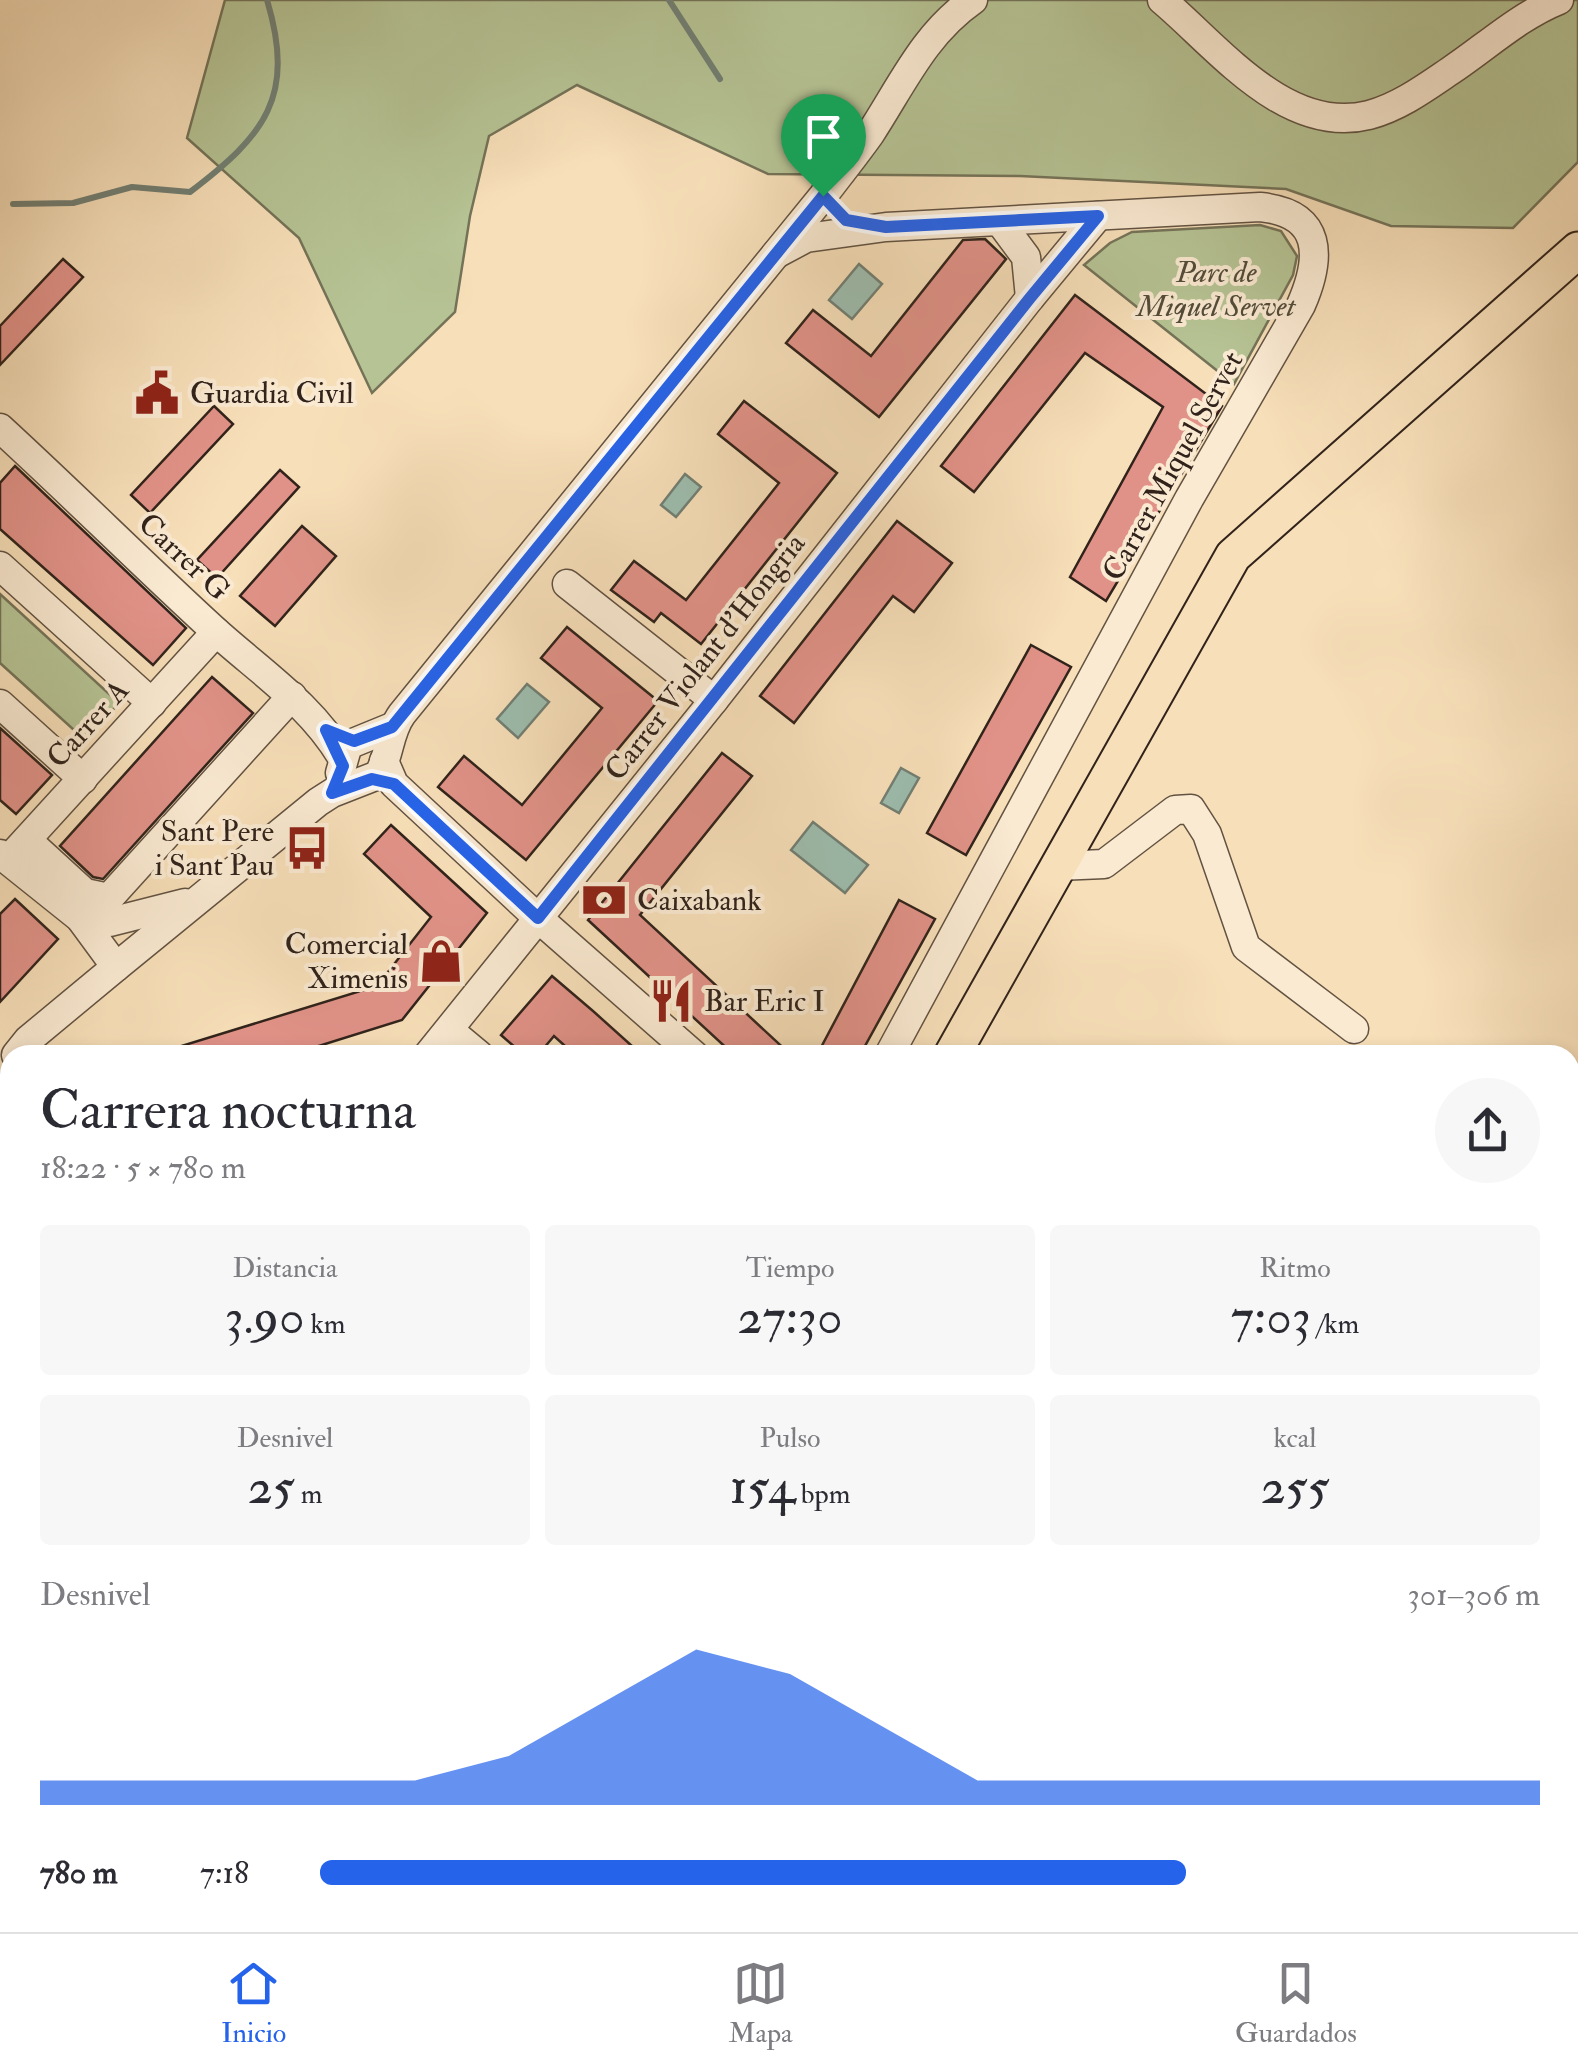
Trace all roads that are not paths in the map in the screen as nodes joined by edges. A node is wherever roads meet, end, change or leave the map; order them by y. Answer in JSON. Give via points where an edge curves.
{"nodes":[{"id":1,"x":973,"y":0,"type":"edge"},
{"id":2,"x":1162,"y":0,"type":"edge"},
{"id":3,"x":1560,"y":0,"type":"edge"},
{"id":4,"x":823,"y":196,"type":"junction"},
{"id":5,"x":1098,"y":216,"type":"junction"},
{"id":6,"x":1000,"y":222,"type":"junction"},
{"id":7,"x":886,"y":227,"type":"junction"},
{"id":8,"x":1578,"y":250,"type":"edge"},
{"id":9,"x":776,"y":254,"type":"junction"},
{"id":10,"x":1030,"y":298,"type":"junction"},
{"id":11,"x":6,"y":446,"type":"edge"},
{"id":12,"x":0,"y":566,"type":"edge"},
{"id":13,"x":567,"y":584,"type":"dead end"},
{"id":14,"x":216,"y":632,"type":"junction"},
{"id":15,"x":292,"y":696,"type":"junction"},
{"id":16,"x":714,"y":700,"type":"junction"},
{"id":17,"x":152,"y":702,"type":"junction"},
{"id":18,"x":0,"y":704,"type":"edge"},
{"id":19,"x":367,"y":763,"type":"junction"},
{"id":20,"x":83,"y":779,"type":"junction"},
{"id":21,"x":12,"y":851,"type":"edge"},
{"id":22,"x":1058,"y":866,"type":"junction"},
{"id":23,"x":196,"y":900,"type":"junction"},
{"id":24,"x":80,"y":918,"type":"junction"},
{"id":25,"x":538,"y":918,"type":"junction"},
{"id":26,"x":110,"y":922,"type":"junction"},
{"id":27,"x":116,"y":966,"type":"junction"},
{"id":28,"x":80,"y":996,"type":"junction"},
{"id":29,"x":1354,"y":1029,"type":"dead end"},
{"id":30,"x":448,"y":1030,"type":"junction"},
{"id":31,"x":24,"y":1045,"type":"edge"},
{"id":32,"x":436,"y":1045,"type":"edge"},
{"id":33,"x":467,"y":1045,"type":"edge"},
{"id":34,"x":683,"y":1045,"type":"edge"},
{"id":35,"x":894,"y":1045,"type":"edge"},
{"id":36,"x":958,"y":1045,"type":"edge"}],
"edges":[{"from":1,"to":4,"type":"street","via":[[922,48]]},
{"from":2,"to":3,"type":"street","via":[[1282,100],[1343,118],[1399,103]]},
{"from":4,"to":7,"type":"street","name":"Carrer Miquel Servet","via":[[846,220]]},
{"from":4,"to":9,"type":"street"},
{"from":5,"to":6,"type":"street","name":"Carrer Miquel Servet"},
{"from":5,"to":10,"type":"street","name":"Carrer Violant d'Hongria"},
{"from":5,"to":35,"type":"street","name":"Carrer Miquel Servet","via":[[1280,209],[1314,243],[1314,276]]},
{"from":6,"to":7,"type":"street","name":"Carrer Miquel Servet"},
{"from":6,"to":10,"type":"street","via":[[1026,257]]},
{"from":7,"to":9,"type":"street","name":"Carrer Miquel Servet","via":[[806,238]]},
{"from":8,"to":22,"type":"main road","via":[[1234,556]]},
{"from":9,"to":19,"type":"street"},
{"from":10,"to":16,"type":"street","name":"Carrer Violant d'Hongria"},
{"from":11,"to":14,"type":"street","name":"Carrer G"},
{"from":12,"to":17,"type":"street"},
{"from":13,"to":16,"type":"street"},
{"from":14,"to":15,"type":"street","name":"Carrer G"},
{"from":14,"to":17,"type":"street","name":"Carrer A"},
{"from":15,"to":19,"type":"street","name":"Carrer G"},
{"from":15,"to":21,"type":"street","via":[[109,898],[85,894]]},
{"from":16,"to":25,"type":"street","name":"Carrer Violant d'Hongria"},
{"from":17,"to":20,"type":"street","name":"Carrer A"},
{"from":18,"to":20,"type":"street"},
{"from":19,"to":23,"type":"street"},
{"from":19,"to":25,"type":"street"},
{"from":20,"to":21,"type":"street","name":"Carrer A"},
{"from":21,"to":24,"type":"street"},
{"from":22,"to":29,"type":"street","via":[[1104,864],[1175,810],[1190,808],[1207,834],[1246,947]]},
{"from":22,"to":36,"type":"main road"},
{"from":23,"to":26,"type":"street"},
{"from":23,"to":27,"type":"street"},
{"from":24,"to":26,"type":"street"},
{"from":24,"to":27,"type":"street"},
{"from":24,"to":28,"type":"street","via":[[86,957]]},
{"from":25,"to":30,"type":"street","name":"Carrer Violant d'Hongria"},
{"from":25,"to":34,"type":"street"},
{"from":26,"to":27,"type":"street","via":[[120,946]]},
{"from":27,"to":28,"type":"street"},
{"from":28,"to":31,"type":"street"},
{"from":30,"to":32,"type":"street","name":"Carrer Violant d'Hongria"},
{"from":30,"to":33,"type":"street"}]}
